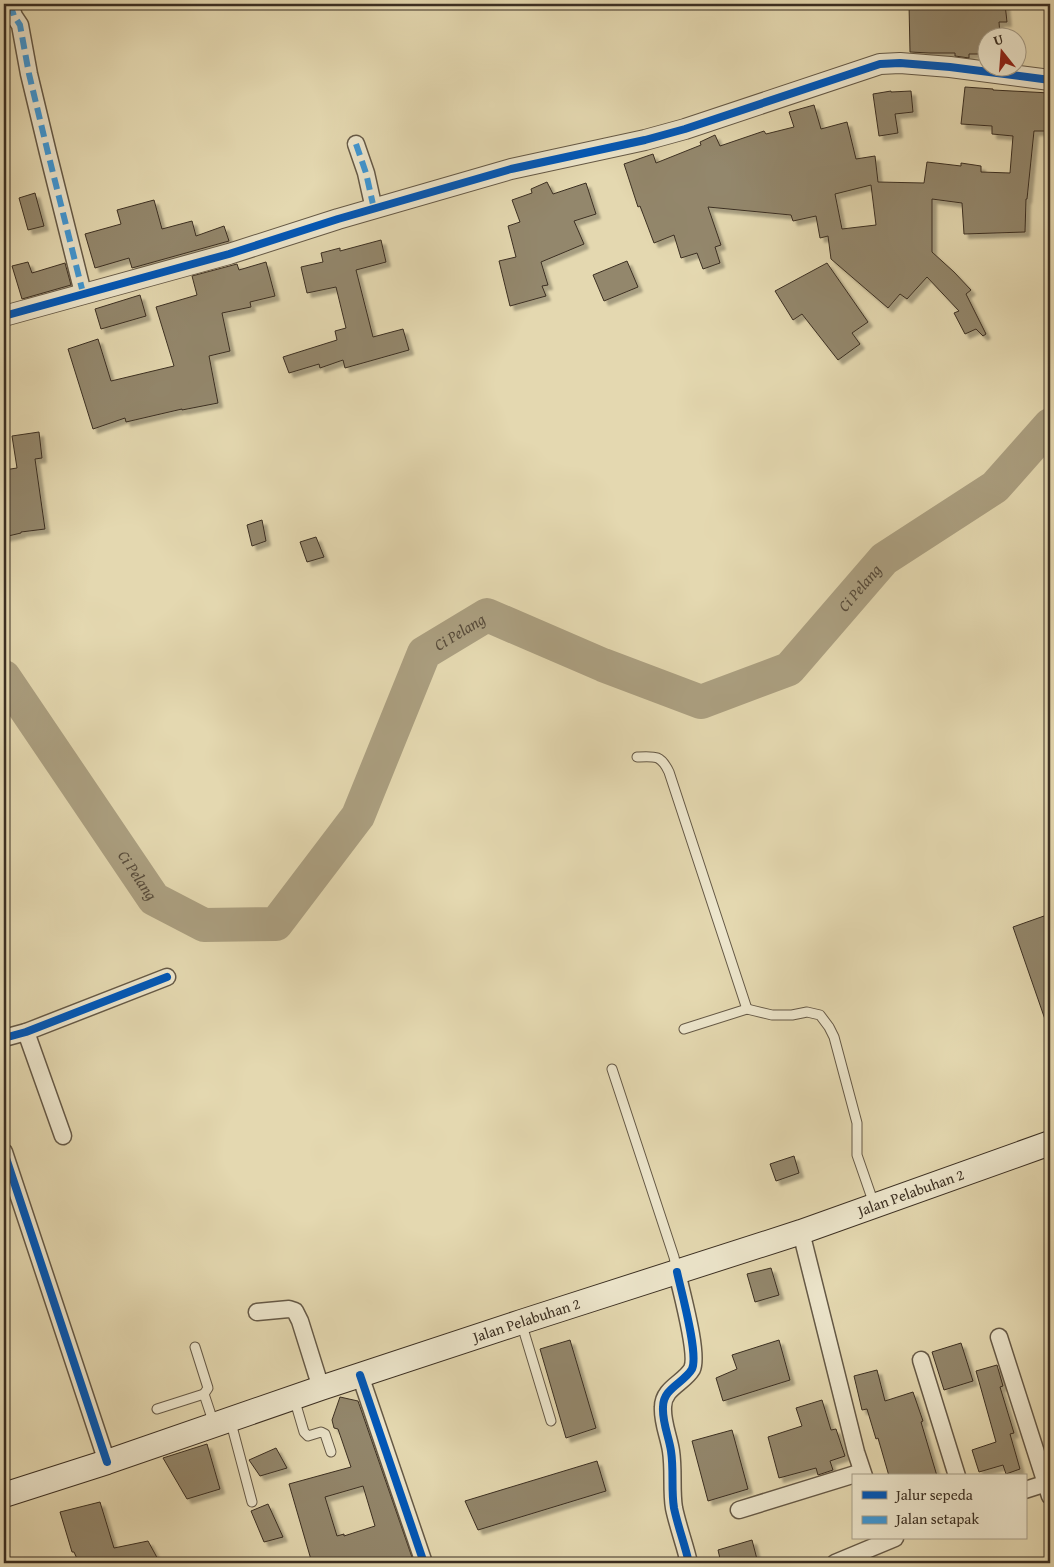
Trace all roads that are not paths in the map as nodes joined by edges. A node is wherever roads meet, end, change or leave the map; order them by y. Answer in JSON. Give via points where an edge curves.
{"nodes":[{"id":1,"x":10,"y":4,"type":"edge"},
{"id":2,"x":1050,"y":80,"type":"edge"},
{"id":3,"x":356,"y":144,"type":"dead end"},
{"id":4,"x":374,"y":209,"type":"junction"},
{"id":5,"x":83,"y":293,"type":"junction"},
{"id":6,"x":4,"y":316,"type":"edge"},
{"id":7,"x":637,"y":757,"type":"dead end"},
{"id":8,"x":166,"y":977,"type":"dead end"},
{"id":9,"x":748,"y":1009,"type":"junction"},
{"id":10,"x":684,"y":1029,"type":"dead end"},
{"id":11,"x":26,"y":1032,"type":"junction"},
{"id":12,"x":4,"y":1038,"type":"edge"},
{"id":13,"x":612,"y":1069,"type":"dead end"},
{"id":14,"x":64,"y":1136,"type":"dead end"},
{"id":15,"x":1050,"y":1143,"type":"edge"},
{"id":16,"x":4,"y":1152,"type":"edge"},
{"id":17,"x":10,"y":1192,"type":"edge"},
{"id":18,"x":875,"y":1206,"type":"junction"},
{"id":19,"x":801,"y":1232,"type":"junction"},
{"id":20,"x":677,"y":1272,"type":"junction"},
{"id":21,"x":258,"y":1312,"type":"dead end"},
{"id":22,"x":521,"y":1322,"type":"junction"},
{"id":23,"x":1000,"y":1337,"type":"dead end"},
{"id":24,"x":196,"y":1347,"type":"dead end"},
{"id":25,"x":921,"y":1360,"type":"dead end"},
{"id":26,"x":360,"y":1375,"type":"junction"},
{"id":27,"x":321,"y":1388,"type":"junction"},
{"id":28,"x":204,"y":1394,"type":"junction"},
{"id":29,"x":294,"y":1397,"type":"junction"},
{"id":30,"x":157,"y":1409,"type":"dead end"},
{"id":31,"x":552,"y":1421,"type":"dead end"},
{"id":32,"x":222,"y":1422,"type":"junction"},
{"id":33,"x":331,"y":1452,"type":"dead end"},
{"id":34,"x":107,"y":1462,"type":"junction"},
{"id":35,"x":863,"y":1474,"type":"edge"},
{"id":36,"x":956,"y":1474,"type":"edge"},
{"id":37,"x":852,"y":1477,"type":"edge"},
{"id":38,"x":1049,"y":1487,"type":"edge"},
{"id":39,"x":1026,"y":1490,"type":"edge"},
{"id":40,"x":4,"y":1495,"type":"edge"},
{"id":41,"x":252,"y":1502,"type":"dead end"},
{"id":42,"x":739,"y":1510,"type":"dead end"},
{"id":43,"x":887,"y":1540,"type":"edge"},
{"id":44,"x":424,"y":1563,"type":"edge"},
{"id":45,"x":688,"y":1563,"type":"edge"},
{"id":46,"x":835,"y":1563,"type":"edge"}],
"edges":[{"from":1,"to":5,"type":"street","via":[[20,25]]},
{"from":2,"to":4,"type":"street","via":[[950,66],[880,64],[685,129],[511,169]]},
{"from":3,"to":4,"type":"street"},
{"from":4,"to":5,"type":"street","via":[[229,254]]},
{"from":5,"to":6,"type":"street"},
{"from":7,"to":9,"type":"lane","via":[[655,756],[664,762],[669,772]]},
{"from":8,"to":11,"type":"street"},
{"from":9,"to":10,"type":"lane"},
{"from":9,"to":18,"type":"lane","via":[[772,1015],[807,1012],[820,1015],[829,1027],[858,1123],[857,1155]]},
{"from":11,"to":12,"type":"street"},
{"from":11,"to":14,"type":"street"},
{"from":13,"to":20,"type":"lane"},
{"from":15,"to":18,"type":"main road","name":"Jalan Pelabuhan 2"},
{"from":16,"to":17,"type":"street"},
{"from":17,"to":34,"type":"street"},
{"from":18,"to":19,"type":"main road","name":"Jalan Pelabuhan 2"},
{"from":19,"to":20,"type":"main road","name":"Jalan Pelabuhan 2"},
{"from":19,"to":35,"type":"street"},
{"from":20,"to":22,"type":"main road","name":"Jalan Pelabuhan 2"},
{"from":20,"to":45,"type":"street","via":[[694,1360],[689,1373],[664,1398],[662,1409],[672,1451],[674,1506]]},
{"from":21,"to":27,"type":"street","via":[[296,1311]]},
{"from":22,"to":26,"type":"main road","name":"Jalan Pelabuhan 2"},
{"from":22,"to":31,"type":"lane"},
{"from":23,"to":38,"type":"street"},
{"from":24,"to":28,"type":"lane","via":[[208,1388]]},
{"from":25,"to":36,"type":"street"},
{"from":26,"to":27,"type":"main road","name":"Jalan Pelabuhan 2"},
{"from":26,"to":44,"type":"street"},
{"from":27,"to":29,"type":"main road","name":"Jalan Pelabuhan 2"},
{"from":28,"to":30,"type":"lane"},
{"from":28,"to":32,"type":"lane"},
{"from":29,"to":32,"type":"main road","name":"Jalan Pelabuhan 2"},
{"from":29,"to":33,"type":"lane","via":[[304,1432],[308,1436],[325,1434]]},
{"from":32,"to":34,"type":"main road","name":"Jalan Pelabuhan 2"},
{"from":32,"to":41,"type":"lane"},
{"from":34,"to":40,"type":"main road","name":"Jalan Pelabuhan 2"},
{"from":37,"to":42,"type":"street"},
{"from":38,"to":39,"type":"street"},
{"from":43,"to":46,"type":"street"}]}
